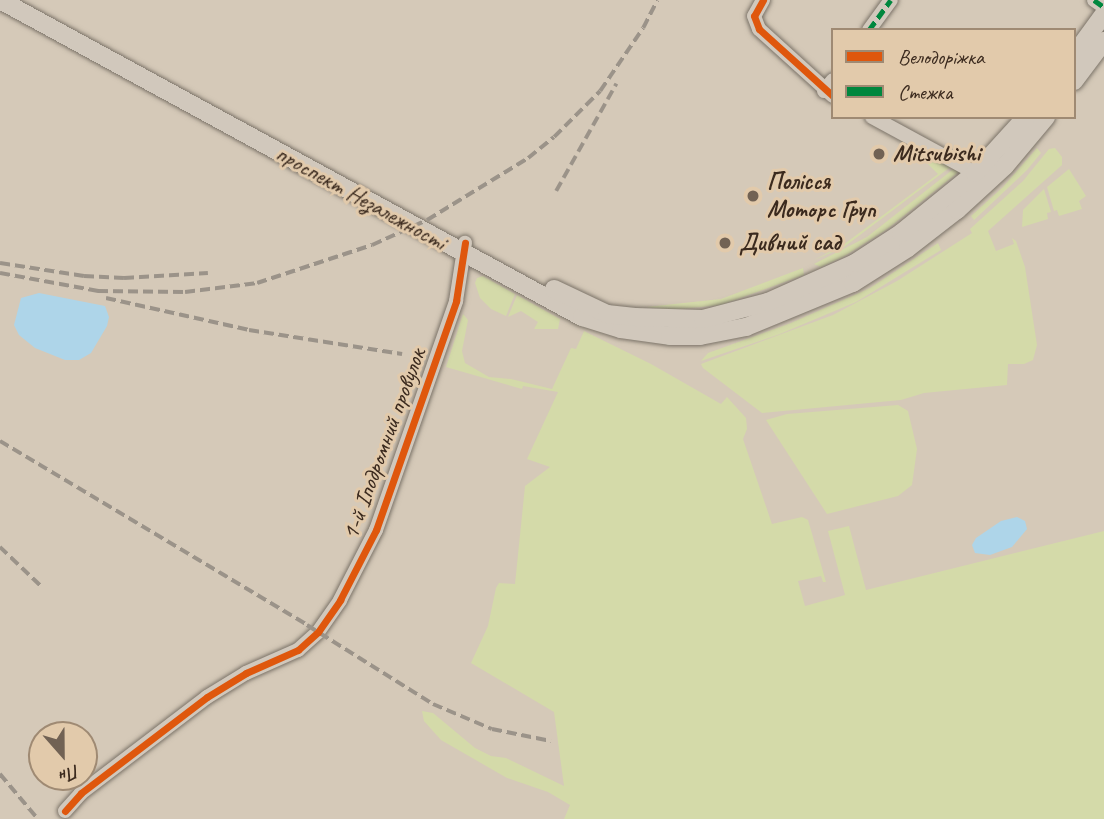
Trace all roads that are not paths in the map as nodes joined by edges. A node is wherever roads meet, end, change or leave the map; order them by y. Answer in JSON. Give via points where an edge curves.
{"nodes":[{"id":1,"x":0,"y":0,"type":"edge"},
{"id":2,"x":22,"y":0,"type":"edge"},
{"id":3,"x":763,"y":0,"type":"edge"},
{"id":4,"x":891,"y":0,"type":"edge"},
{"id":5,"x":1094,"y":0,"type":"edge"},
{"id":6,"x":1104,"y":6,"type":"edge"},
{"id":7,"x":1104,"y":14,"type":"edge"},
{"id":8,"x":870,"y":28,"type":"edge"},
{"id":9,"x":1104,"y":41,"type":"edge"},
{"id":10,"x":1076,"y":52,"type":"edge"},
{"id":11,"x":1076,"y":78,"type":"edge"},
{"id":12,"x":830,"y":89,"type":"edge"},
{"id":13,"x":876,"y":119,"type":"edge"},
{"id":14,"x":1024,"y":119,"type":"edge"},
{"id":15,"x":1044,"y":119,"type":"edge"},
{"id":16,"x":975,"y":173,"type":"junction"},
{"id":17,"x":464,"y":248,"type":"junction"},
{"id":18,"x":65,"y":811,"type":"dead end"}],
"edges":[{"from":1,"to":17,"type":"main road","name":"проспект Незалежності"},
{"from":2,"to":17,"type":"main road","name":"проспект Незалежності"},
{"from":3,"to":12,"type":"street","via":[[755,11],[755,24]]},
{"from":4,"to":8,"type":"street"},
{"from":5,"to":6,"type":"street"},
{"from":7,"to":10,"type":"main road"},
{"from":9,"to":11,"type":"main road"},
{"from":13,"to":16,"type":"street"},
{"from":14,"to":16,"type":"main road","name":"проспект Незалежності"},
{"from":15,"to":17,"type":"main road","name":"проспект Незалежності","via":[[983,186],[908,248],[853,283],[746,327],[700,336],[670,336],[608,326],[582,317]]},
{"from":16,"to":17,"type":"main road","name":"проспект Незалежності","via":[[855,263],[768,302],[703,319],[607,314]]},
{"from":17,"to":18,"type":"street","name":"1-й Іподромний провулок","via":[[451,318],[376,530],[318,632],[298,650],[207,697],[81,793]]}]}
